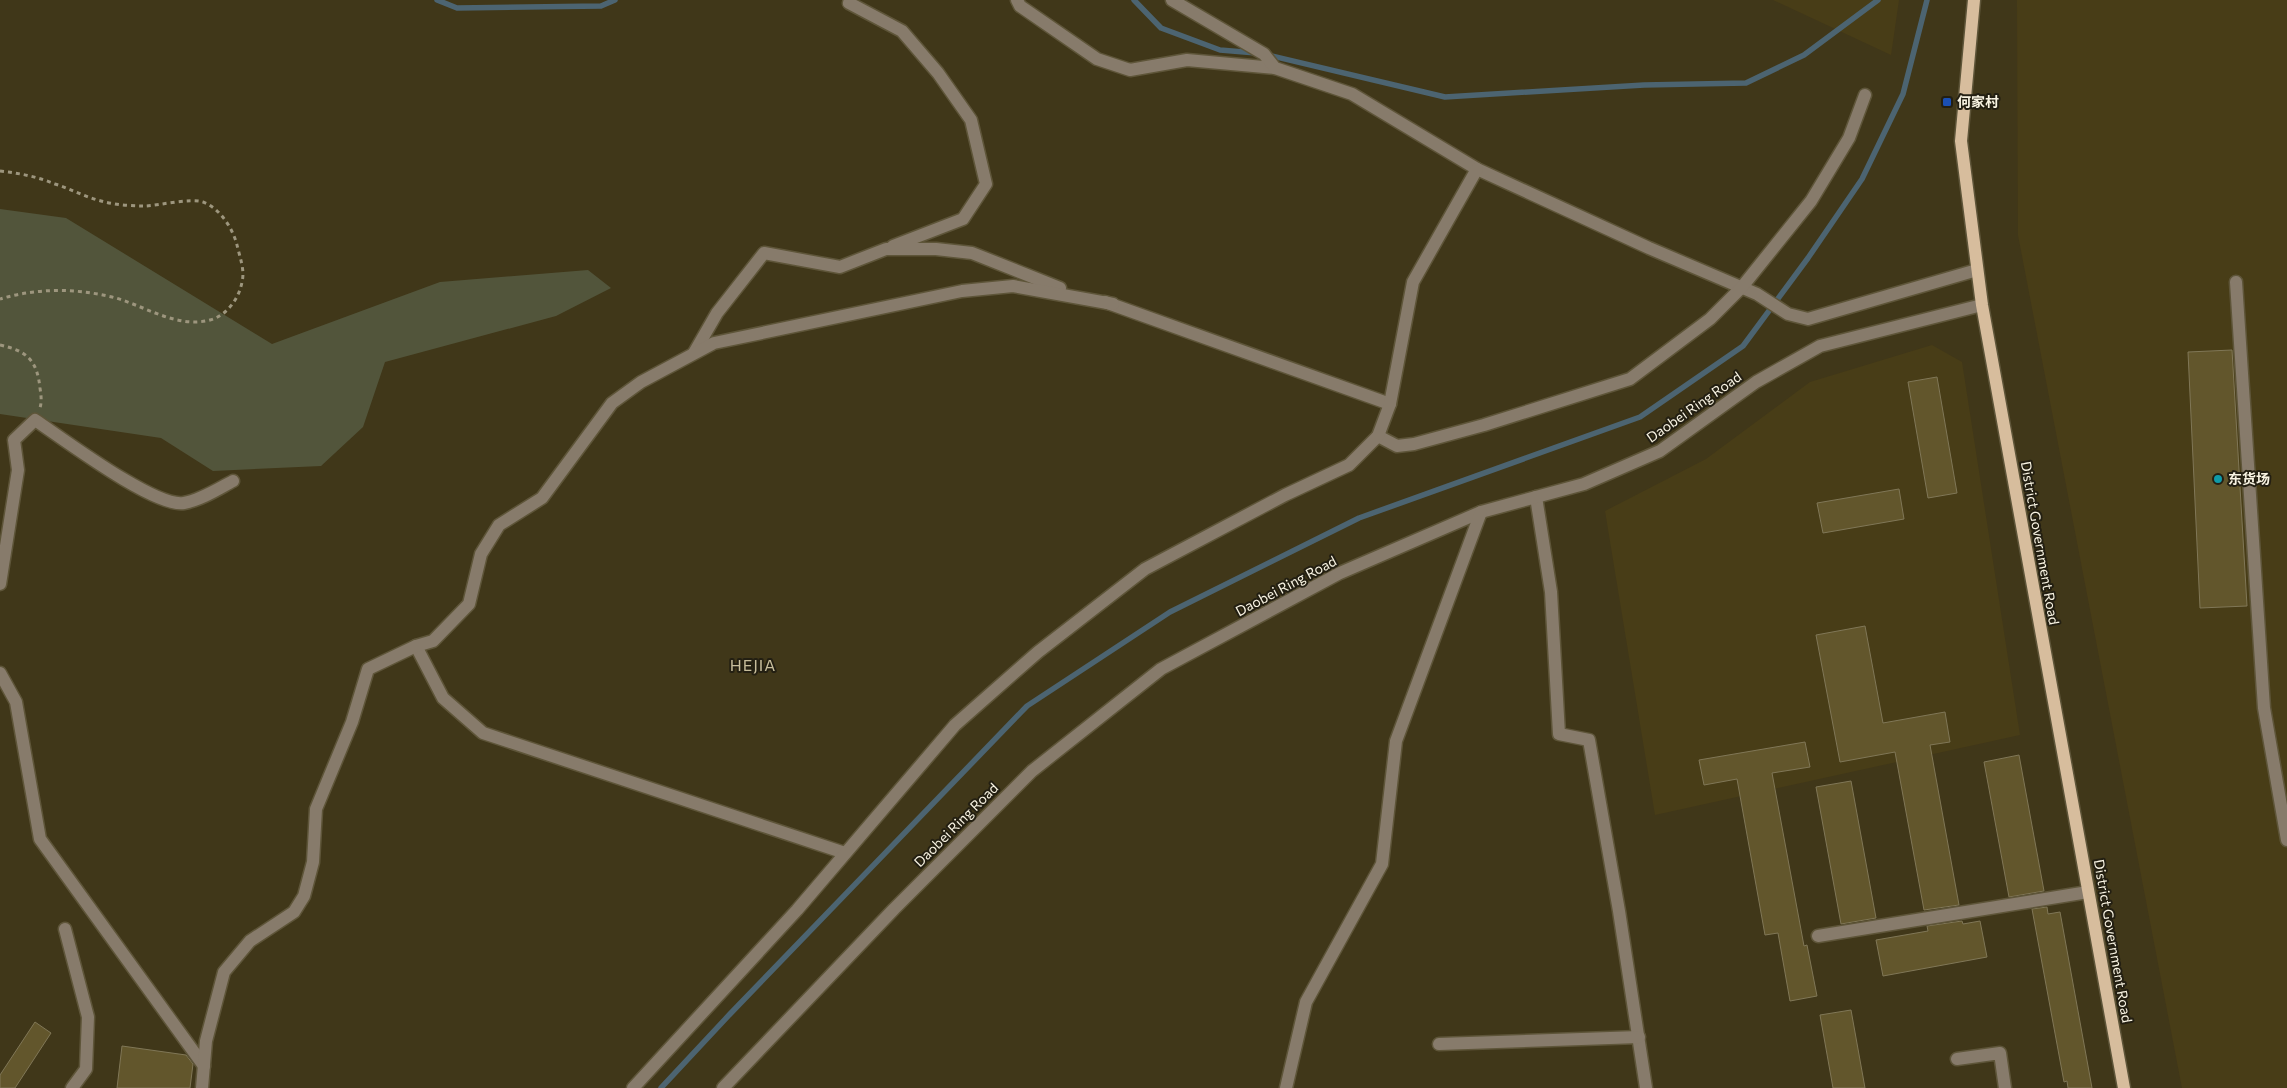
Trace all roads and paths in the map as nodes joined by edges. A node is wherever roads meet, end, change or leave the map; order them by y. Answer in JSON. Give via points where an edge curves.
{"nodes":[{"id":1,"x":850,"y":0,"type":"edge"},
{"id":2,"x":1017,"y":0,"type":"edge"},
{"id":3,"x":1172,"y":0,"type":"edge"},
{"id":4,"x":1974,"y":0,"type":"edge"},
{"id":5,"x":1275,"y":68,"type":"junction"},
{"id":6,"x":1866,"y":95,"type":"dead end"},
{"id":7,"x":1477,"y":169,"type":"junction"},
{"id":8,"x":0,"y":171,"type":"edge"},
{"id":9,"x":886,"y":249,"type":"junction"},
{"id":10,"x":1977,"y":270,"type":"junction"},
{"id":11,"x":2236,"y":282,"type":"dead end"},
{"id":12,"x":1742,"y":287,"type":"junction"},
{"id":13,"x":0,"y":299,"type":"edge"},
{"id":14,"x":1113,"y":304,"type":"junction"},
{"id":15,"x":1982,"y":305,"type":"junction"},
{"id":16,"x":0,"y":345,"type":"edge"},
{"id":17,"x":694,"y":353,"type":"junction"},
{"id":18,"x":1390,"y":404,"type":"junction"},
{"id":19,"x":35,"y":420,"type":"junction"},
{"id":20,"x":1378,"y":436,"type":"junction"},
{"id":21,"x":233,"y":481,"type":"dead end"},
{"id":22,"x":1536,"y":497,"type":"junction"},
{"id":23,"x":1481,"y":512,"type":"junction"},
{"id":24,"x":0,"y":584,"type":"edge"},
{"id":25,"x":416,"y":646,"type":"junction"},
{"id":26,"x":0,"y":674,"type":"edge"},
{"id":27,"x":2287,"y":840,"type":"edge"},
{"id":28,"x":845,"y":853,"type":"junction"},
{"id":29,"x":2088,"y":892,"type":"junction"},
{"id":30,"x":65,"y":929,"type":"dead end"},
{"id":31,"x":1818,"y":936,"type":"dead end"},
{"id":32,"x":1639,"y":1037,"type":"junction"},
{"id":33,"x":1439,"y":1044,"type":"dead end"},
{"id":34,"x":1957,"y":1059,"type":"dead end"},
{"id":35,"x":204,"y":1066,"type":"junction"},
{"id":36,"x":72,"y":1088,"type":"edge"},
{"id":37,"x":202,"y":1088,"type":"edge"},
{"id":38,"x":633,"y":1088,"type":"edge"},
{"id":39,"x":723,"y":1088,"type":"edge"},
{"id":40,"x":1286,"y":1088,"type":"edge"},
{"id":41,"x":1646,"y":1088,"type":"edge"},
{"id":42,"x":2005,"y":1088,"type":"edge"},
{"id":43,"x":2124,"y":1088,"type":"edge"}],
"edges":[{"from":1,"to":9,"type":"street","via":[[849,3],[902,31],[938,73],[971,120],[986,184],[963,219]]},
{"from":2,"to":5,"type":"street","via":[[1020,6],[1097,59],[1130,70],[1187,60]]},
{"from":3,"to":5,"type":"street","via":[[1264,54]]},
{"from":4,"to":10,"type":"main road","name":"District Government Road","via":[[1961,140]]},
{"from":5,"to":7,"type":"street","via":[[1352,94]]},
{"from":6,"to":12,"type":"street","via":[[1849,138],[1811,201]]},
{"from":7,"to":12,"type":"street"},
{"from":7,"to":18,"type":"street","via":[[1413,282]]},
{"from":8,"to":13,"type":"path","via":[[42,179],[114,204],[145,206],[202,202],[227,222],[235,235],[244,274],[241,291],[224,315],[197,322],[164,317],[112,297],[78,291],[34,291]]},
{"from":9,"to":14,"type":"street","via":[[972,253],[1041,282]]},
{"from":9,"to":17,"type":"street","via":[[840,267],[764,252],[717,313]]},
{"from":10,"to":12,"type":"street","via":[[1808,319],[1788,314]]},
{"from":10,"to":15,"type":"main road","name":"District Government Road"},
{"from":11,"to":27,"type":"street","via":[[2264,708]]},
{"from":12,"to":20,"type":"street","via":[[1710,319],[1630,379],[1414,444],[1397,446]]},
{"from":14,"to":17,"type":"street","via":[[1013,286],[962,291],[714,343]]},
{"from":14,"to":18,"type":"street"},
{"from":15,"to":22,"type":"street","name":"Daobei Ring Road","via":[[1820,346],[1756,382],[1660,451],[1584,484]]},
{"from":15,"to":29,"type":"main road","name":"District Government Road"},
{"from":16,"to":19,"type":"path","via":[[23,353],[34,362],[39,374],[42,402]]},
{"from":17,"to":25,"type":"street","via":[[640,382],[612,403],[542,498],[499,525],[481,554],[469,604],[434,642]]},
{"from":18,"to":20,"type":"street"},
{"from":19,"to":21,"type":"street","via":[[101,466],[166,500],[183,503]]},
{"from":19,"to":24,"type":"street","via":[[14,440],[18,470]]},
{"from":20,"to":28,"type":"street","via":[[1349,464],[1145,569],[1038,652],[955,725]]},
{"from":22,"to":23,"type":"street","name":"Daobei Ring Road"},
{"from":22,"to":32,"type":"street","via":[[1551,592],[1559,734],[1588,740]]},
{"from":23,"to":39,"type":"street","name":"Daobei Ring Road","via":[[1340,573],[1161,670],[1032,771]]},
{"from":23,"to":40,"type":"street","via":[[1396,741],[1382,864],[1306,1002]]},
{"from":25,"to":28,"type":"street","via":[[443,698],[483,733]]},
{"from":25,"to":35,"type":"street","via":[[368,669],[352,722],[316,809],[313,862],[304,896],[294,912],[250,942],[224,972],[206,1041]]},
{"from":26,"to":35,"type":"street","via":[[16,702],[40,839]]},
{"from":28,"to":38,"type":"street","via":[[797,910]]},
{"from":29,"to":31,"type":"street"},
{"from":29,"to":43,"type":"main road","name":"District Government Road"},
{"from":30,"to":36,"type":"street","via":[[88,1017],[86,1069]]},
{"from":32,"to":33,"type":"street"},
{"from":32,"to":41,"type":"street"},
{"from":34,"to":42,"type":"street","via":[[2000,1053]]},
{"from":35,"to":37,"type":"street"}]}
